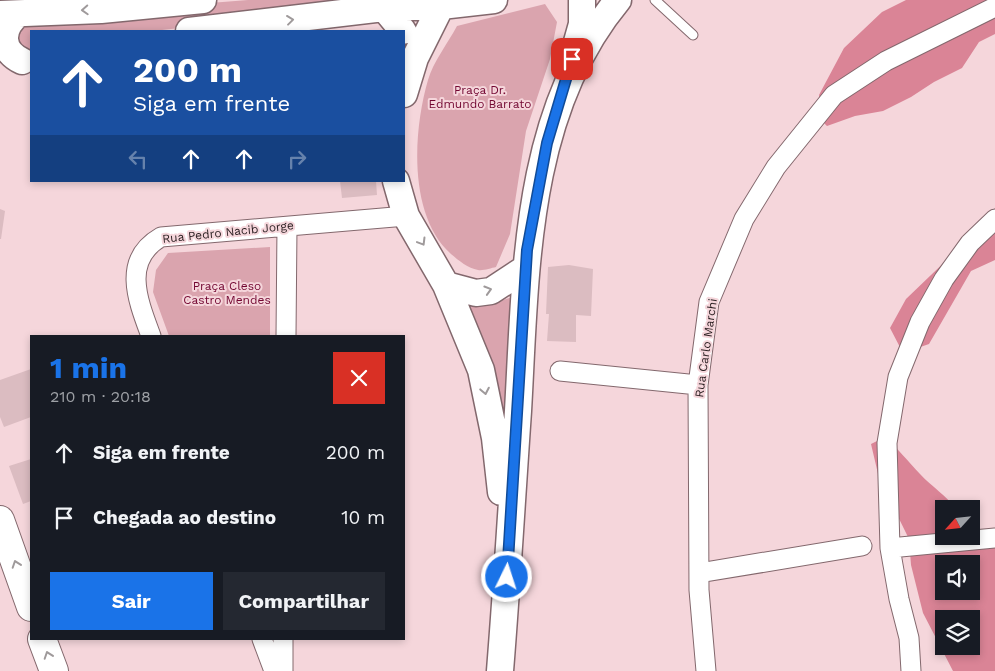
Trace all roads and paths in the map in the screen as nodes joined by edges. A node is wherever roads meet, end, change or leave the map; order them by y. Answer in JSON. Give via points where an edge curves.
{"nodes":[{"id":1,"x":203,"y":0,"type":"edge"},
{"id":2,"x":494,"y":0,"type":"edge"},
{"id":3,"x":582,"y":0,"type":"edge"},
{"id":4,"x":618,"y":0,"type":"edge"},
{"id":5,"x":655,"y":0,"type":"edge"},
{"id":6,"x":442,"y":3,"type":"edge"},
{"id":7,"x":130,"y":4,"type":"edge"},
{"id":8,"x":995,"y":7,"type":"edge"},
{"id":9,"x":384,"y":8,"type":"junction"},
{"id":10,"x":5,"y":9,"type":"edge"},
{"id":11,"x":197,"y":30,"type":"edge"},
{"id":12,"x":402,"y":30,"type":"edge"},
{"id":13,"x":405,"y":34,"type":"edge"},
{"id":14,"x":693,"y":35,"type":"dead end"},
{"id":15,"x":27,"y":58,"type":"edge"},
{"id":16,"x":415,"y":58,"type":"junction"},
{"id":17,"x":0,"y":74,"type":"edge"},
{"id":18,"x":405,"y":91,"type":"edge"},
{"id":19,"x":563,"y":93,"type":"junction"},
{"id":20,"x":396,"y":182,"type":"edge"},
{"id":21,"x":406,"y":216,"type":"junction"},
{"id":22,"x":995,"y":219,"type":"edge"},
{"id":23,"x":287,"y":227,"type":"junction"},
{"id":24,"x":526,"y":268,"type":"junction"},
{"id":25,"x":446,"y":285,"type":"junction"},
{"id":26,"x":151,"y":335,"type":"edge"},
{"id":27,"x":286,"y":335,"type":"edge"},
{"id":28,"x":560,"y":372,"type":"dead end"},
{"id":29,"x":698,"y":385,"type":"junction"},
{"id":30,"x":0,"y":520,"type":"edge"},
{"id":31,"x":995,"y":538,"type":"edge"},
{"id":32,"x":862,"y":546,"type":"dead end"},
{"id":33,"x":890,"y":548,"type":"junction"},
{"id":34,"x":509,"y":558,"type":"junction"},
{"id":35,"x":699,"y":572,"type":"junction"},
{"id":36,"x":30,"y":605,"type":"edge"},
{"id":37,"x":42,"y":640,"type":"edge"},
{"id":38,"x":262,"y":640,"type":"edge"},
{"id":39,"x":283,"y":640,"type":"edge"},
{"id":40,"x":54,"y":671,"type":"edge"},
{"id":41,"x":274,"y":671,"type":"edge"},
{"id":42,"x":283,"y":671,"type":"edge"},
{"id":43,"x":500,"y":671,"type":"edge"},
{"id":44,"x":706,"y":671,"type":"edge"},
{"id":45,"x":911,"y":671,"type":"edge"}],
"edges":[{"from":1,"to":7,"type":"main road"},
{"from":2,"to":6,"type":"main road"},
{"from":3,"to":19,"type":"main road","via":[[582,24]]},
{"from":4,"to":19,"type":"main road","via":[[598,24]]},
{"from":5,"to":14,"type":"lane"},
{"from":6,"to":9,"type":"main road"},
{"from":6,"to":16,"type":"main road"},
{"from":7,"to":10,"type":"main road","one_way":true},
{"from":8,"to":29,"type":"street","name":"Rua Carlo Marchi","via":[[886,61],[834,95],[776,167],[744,219],[709,302]]},
{"from":11,"to":9,"type":"main road","one_way":true},
{"from":9,"to":12,"type":"main road"},
{"from":10,"to":15,"type":"main road","via":[[4,47],[11,56]]},
{"from":13,"to":16,"type":"main road"},
{"from":15,"to":17,"type":"main road"},
{"from":16,"to":18,"type":"main road"},
{"from":19,"to":24,"type":"main road","via":[[547,143]]},
{"from":20,"to":21,"type":"main road"},
{"from":21,"to":23,"type":"street","name":"Rua Pedro Nacib Jorge"},
{"from":21,"to":25,"type":"main road","one_way":true},
{"from":22,"to":33,"type":"street","via":[[970,243],[944,279],[920,322],[898,377],[887,443]]},
{"from":23,"to":26,"type":"street","name":"Rua Pedro Nacib Jorge","via":[[161,237],[149,244],[137,259],[136,290]]},
{"from":23,"to":27,"type":"street"},
{"from":25,"to":24,"type":"main road","one_way":true,"via":[[476,293],[491,291]]},
{"from":24,"to":34,"type":"main road"},
{"from":25,"to":34,"type":"main road","one_way":true,"via":[[481,370],[494,438]]},
{"from":28,"to":29,"type":"street"},
{"from":29,"to":35,"type":"street","name":"Rua Carlo Marchi"},
{"from":36,"to":30,"type":"main road","one_way":true},
{"from":31,"to":33,"type":"street"},
{"from":32,"to":35,"type":"street"},
{"from":33,"to":45,"type":"street","via":[[909,638]]},
{"from":34,"to":43,"type":"main road"},
{"from":35,"to":44,"type":"street","name":"Rua Carlo Marchi"},
{"from":40,"to":37,"type":"main road","one_way":true},
{"from":38,"to":41,"type":"street"},
{"from":39,"to":42,"type":"street"}]}
